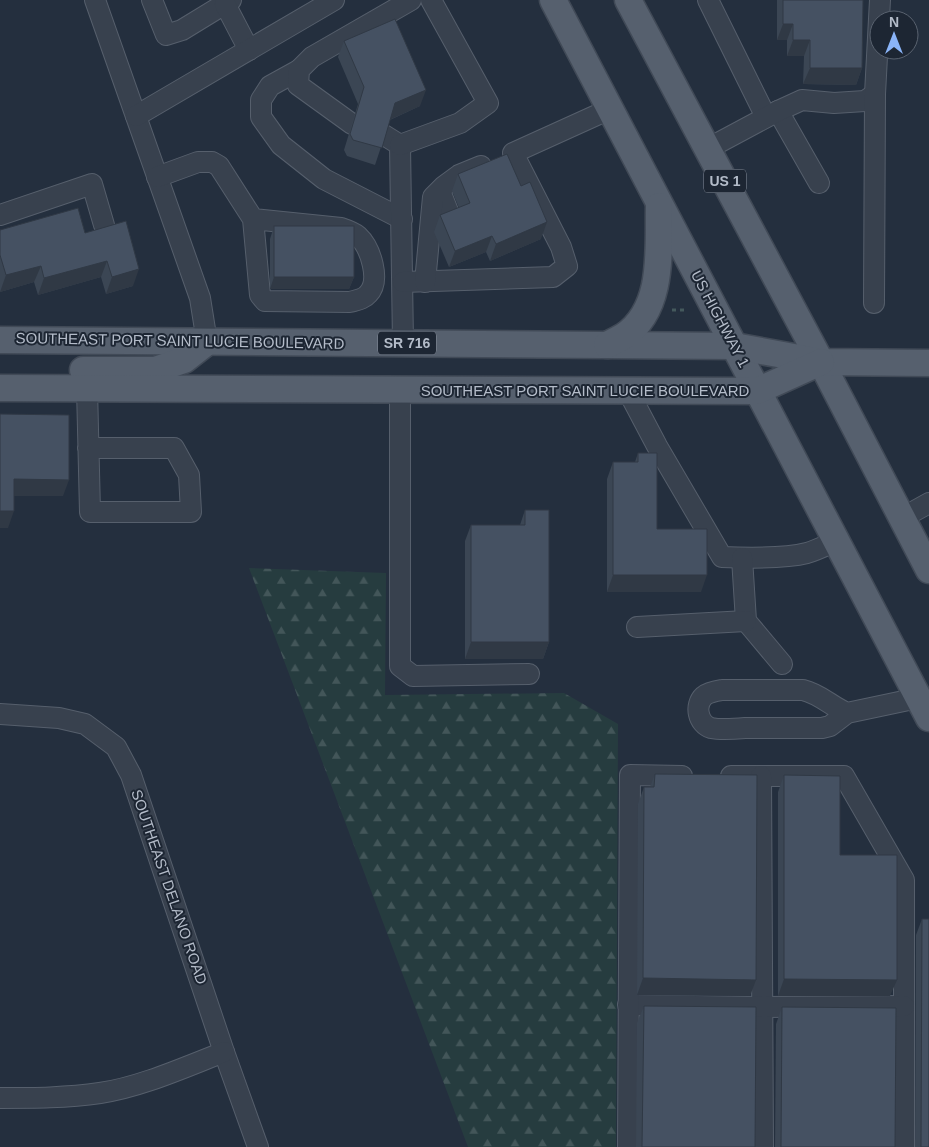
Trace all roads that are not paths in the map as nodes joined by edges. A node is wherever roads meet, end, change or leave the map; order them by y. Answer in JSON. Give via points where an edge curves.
{"nodes":[{"id":1,"x":95,"y":0,"type":"edge"},
{"id":2,"x":152,"y":0,"type":"edge"},
{"id":3,"x":334,"y":0,"type":"edge"},
{"id":4,"x":411,"y":0,"type":"edge"},
{"id":5,"x":431,"y":0,"type":"edge"},
{"id":6,"x":553,"y":0,"type":"edge"},
{"id":7,"x":628,"y":0,"type":"edge"},
{"id":8,"x":708,"y":0,"type":"edge"},
{"id":9,"x":880,"y":0,"type":"edge"},
{"id":10,"x":228,"y":2,"type":"edge"},
{"id":11,"x":249,"y":50,"type":"junction"},
{"id":12,"x":299,"y":70,"type":"junction"},
{"id":13,"x":874,"y":94,"type":"junction"},
{"id":14,"x":610,"y":109,"type":"junction"},
{"id":15,"x":772,"y":114,"type":"junction"},
{"id":16,"x":136,"y":116,"type":"junction"},
{"id":17,"x":352,"y":124,"type":"edge"},
{"id":18,"x":707,"y":149,"type":"junction"},
{"id":19,"x":513,"y":153,"type":"junction"},
{"id":20,"x":157,"y":177,"type":"junction"},
{"id":21,"x":819,"y":183,"type":"dead end"},
{"id":22,"x":440,"y":191,"type":"junction"},
{"id":23,"x":659,"y":203,"type":"junction"},
{"id":24,"x":0,"y":215,"type":"edge"},
{"id":25,"x":254,"y":218,"type":"junction"},
{"id":26,"x":402,"y":218,"type":"junction"},
{"id":27,"x":453,"y":224,"type":"edge"},
{"id":28,"x":104,"y":225,"type":"edge"},
{"id":29,"x":428,"y":245,"type":"junction"},
{"id":30,"x":469,"y":259,"type":"edge"},
{"id":31,"x":374,"y":274,"type":"junction"},
{"id":32,"x":402,"y":279,"type":"junction"},
{"id":33,"x":472,"y":280,"type":"junction"},
{"id":34,"x":447,"y":281,"type":"junction"},
{"id":35,"x":425,"y":282,"type":"junction"},
{"id":36,"x":874,"y":303,"type":"dead end"},
{"id":37,"x":0,"y":340,"type":"edge"},
{"id":38,"x":207,"y":342,"type":"junction"},
{"id":39,"x":403,"y":343,"type":"junction"},
{"id":40,"x":607,"y":345,"type":"junction"},
{"id":41,"x":734,"y":346,"type":"junction"},
{"id":42,"x":821,"y":362,"type":"junction"},
{"id":43,"x":929,"y":364,"type":"edge"},
{"id":44,"x":6,"y":388,"type":"edge"},
{"id":45,"x":87,"y":388,"type":"junction"},
{"id":46,"x":400,"y":390,"type":"junction"},
{"id":47,"x":628,"y":391,"type":"junction"},
{"id":48,"x":757,"y":392,"type":"junction"},
{"id":49,"x":88,"y":448,"type":"junction"},
{"id":50,"x":929,"y":503,"type":"edge"},
{"id":51,"x":902,"y":518,"type":"junction"},
{"id":52,"x":836,"y":542,"type":"junction"},
{"id":53,"x":742,"y":558,"type":"junction"},
{"id":54,"x":929,"y":570,"type":"edge"},
{"id":55,"x":746,"y":621,"type":"junction"},
{"id":56,"x":637,"y":627,"type":"dead end"},
{"id":57,"x":782,"y":664,"type":"dead end"},
{"id":58,"x":529,"y":674,"type":"dead end"},
{"id":59,"x":924,"y":708,"type":"edge"},
{"id":60,"x":847,"y":713,"type":"junction"},
{"id":61,"x":0,"y":714,"type":"edge"},
{"id":62,"x":761,"y":776,"type":"junction"},
{"id":63,"x":628,"y":1005,"type":"junction"},
{"id":64,"x":904,"y":1006,"type":"junction"},
{"id":65,"x":762,"y":1007,"type":"junction"},
{"id":66,"x":224,"y":1052,"type":"junction"},
{"id":67,"x":0,"y":1098,"type":"edge"},
{"id":68,"x":258,"y":1147,"type":"edge"},
{"id":69,"x":628,"y":1147,"type":"edge"},
{"id":70,"x":763,"y":1147,"type":"edge"},
{"id":71,"x":904,"y":1147,"type":"edge"}],
"edges":[{"from":1,"to":16,"type":"street"},
{"from":2,"to":10,"type":"street","via":[[166,35],[182,30]]},
{"from":3,"to":11,"type":"street"},
{"from":4,"to":12,"type":"street","via":[[312,58]]},
{"from":5,"to":26,"type":"street","via":[[488,103],[460,123],[392,140]]},
{"from":6,"to":14,"type":"main road","name":"US HIGHWAY 1"},
{"from":7,"to":18,"type":"main road","number":"US 1"},
{"from":8,"to":15,"type":"street"},
{"from":9,"to":13,"type":"street"},
{"from":10,"to":11,"type":"street"},
{"from":11,"to":16,"type":"street"},
{"from":12,"to":17,"type":"street","via":[[298,85]]},
{"from":12,"to":26,"type":"street","via":[[270,86],[261,100],[261,117],[281,145],[324,179]]},
{"from":13,"to":15,"type":"street","via":[[865,101],[802,100]]},
{"from":13,"to":36,"type":"street"},
{"from":14,"to":19,"type":"street"},
{"from":14,"to":23,"type":"main road","name":"US HIGHWAY 1"},
{"from":15,"to":18,"type":"street"},
{"from":15,"to":21,"type":"street"},
{"from":16,"to":20,"type":"street"},
{"from":18,"to":42,"type":"main road","number":"US 1"},
{"from":19,"to":22,"type":"street","via":[[459,175]]},
{"from":19,"to":33,"type":"street","via":[[561,246],[567,266],[553,277]]},
{"from":20,"to":25,"type":"street","via":[[198,162],[212,162]]},
{"from":20,"to":38,"type":"street","via":[[200,298]]},
{"from":22,"to":27,"type":"street"},
{"from":22,"to":29,"type":"street","via":[[433,197]]},
{"from":23,"to":40,"type":"main road","via":[[657,278],[651,301],[640,321]]},
{"from":23,"to":41,"type":"main road","name":"US HIGHWAY 1"},
{"from":24,"to":28,"type":"street","via":[[92,184]]},
{"from":25,"to":31,"type":"street","via":[[298,231],[340,228],[352,232],[367,248]]},
{"from":25,"to":31,"type":"street","via":[[260,295],[350,302],[367,296],[372,289]]},
{"from":26,"to":32,"type":"street"},
{"from":29,"to":34,"type":"street","via":[[438,253]]},
{"from":29,"to":35,"type":"street"},
{"from":30,"to":33,"type":"street"},
{"from":31,"to":32,"type":"street"},
{"from":32,"to":35,"type":"street"},
{"from":32,"to":39,"type":"street"},
{"from":33,"to":34,"type":"street"},
{"from":34,"to":35,"type":"street"},
{"from":37,"to":38,"type":"main road","name":"SOUTHEAST PORT SAINT LUCIE BOULEVARD","number":"SR 716"},
{"from":38,"to":39,"type":"main road","name":"SOUTHEAST PORT SAINT LUCIE BOULEVARD","number":"SR 716"},
{"from":38,"to":44,"type":"main road","via":[[184,360],[155,370],[39,371]]},
{"from":39,"to":40,"type":"main road","name":"SOUTHEAST PORT SAINT LUCIE BOULEVARD","number":"SR 716"},
{"from":40,"to":41,"type":"main road","name":"SOUTHEAST PORT SAINT LUCIE BOULEVARD","number":"SR 716"},
{"from":41,"to":42,"type":"main road","name":"SOUTHEAST PORT SAINT LUCIE BOULEVARD","number":"SR 716"},
{"from":41,"to":48,"type":"main road","name":"US HIGHWAY 1"},
{"from":42,"to":43,"type":"main road"},
{"from":42,"to":48,"type":"main road","name":"SOUTHEAST PORT SAINT LUCIE BOULEVARD"},
{"from":42,"to":51,"type":"main road","number":"US 1"},
{"from":44,"to":45,"type":"main road","name":"SOUTHEAST PORT SAINT LUCIE BOULEVARD"},
{"from":45,"to":46,"type":"main road","name":"SOUTHEAST PORT SAINT LUCIE BOULEVARD"},
{"from":45,"to":49,"type":"street"},
{"from":46,"to":47,"type":"main road","name":"SOUTHEAST PORT SAINT LUCIE BOULEVARD"},
{"from":46,"to":58,"type":"street","via":[[400,666],[413,676]]},
{"from":47,"to":48,"type":"main road","name":"SOUTHEAST PORT SAINT LUCIE BOULEVARD"},
{"from":47,"to":53,"type":"street","via":[[722,557]]},
{"from":48,"to":52,"type":"main road","name":"US HIGHWAY 1"},
{"from":49,"to":49,"type":"street","via":[[90,512],[190,512],[189,475],[174,448]]},
{"from":50,"to":51,"type":"street"},
{"from":51,"to":54,"type":"main road","number":"US 1"},
{"from":52,"to":53,"type":"street","via":[[806,553]]},
{"from":52,"to":59,"type":"main road","name":"US HIGHWAY 1"},
{"from":53,"to":55,"type":"street"},
{"from":55,"to":56,"type":"street"},
{"from":55,"to":57,"type":"street"},
{"from":59,"to":60,"type":"street"},
{"from":60,"to":60,"type":"street","via":[[803,690],[722,690],[704,696],[699,714],[710,728],[822,728]]},
{"from":61,"to":66,"type":"street","name":"SOUTHEAST DELANO ROAD","via":[[59,718],[85,724],[116,747],[131,775]]},
{"from":62,"to":63,"type":"street","via":[[630,775]]},
{"from":62,"to":64,"type":"street","via":[[844,776],[904,880]]},
{"from":62,"to":65,"type":"street"},
{"from":63,"to":65,"type":"street"},
{"from":63,"to":69,"type":"street"},
{"from":64,"to":65,"type":"street"},
{"from":64,"to":71,"type":"street"},
{"from":65,"to":70,"type":"street"},
{"from":66,"to":67,"type":"street","via":[[141,1083],[101,1093]]},
{"from":66,"to":68,"type":"street","name":"SOUTHEAST DELANO ROAD"}]}
